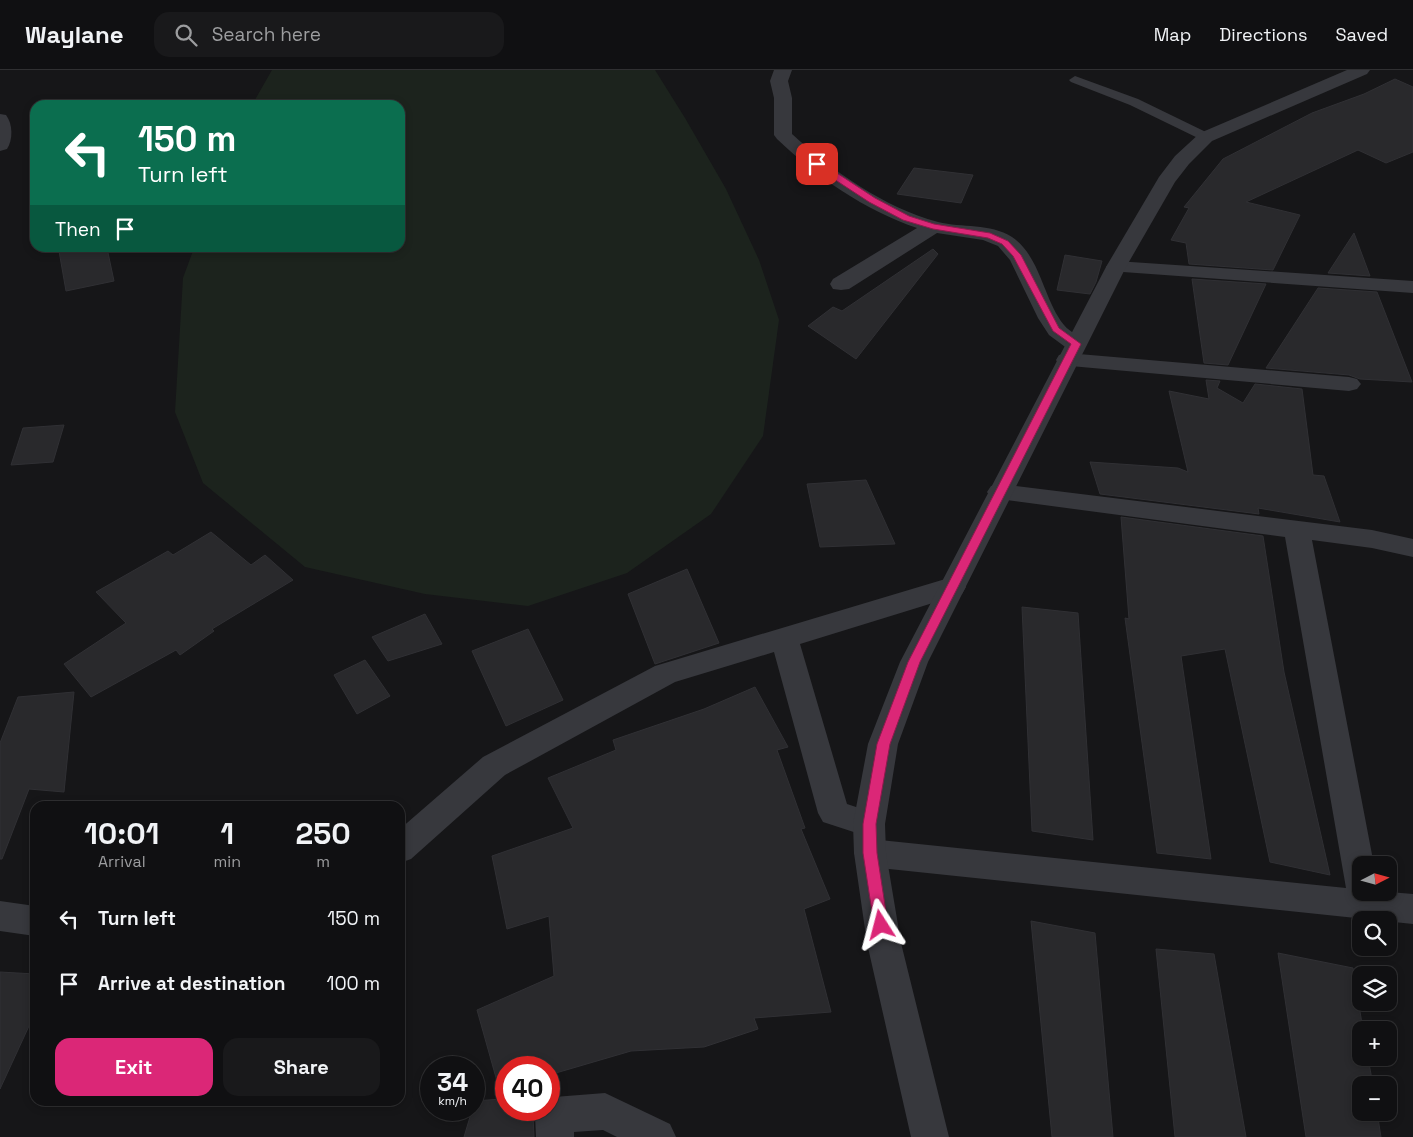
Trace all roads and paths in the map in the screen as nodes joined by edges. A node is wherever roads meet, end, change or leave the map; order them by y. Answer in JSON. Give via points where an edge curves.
{"nodes":[{"id":1,"x":782,"y":70,"type":"edge"},
{"id":2,"x":1361,"y":70,"type":"edge"},
{"id":3,"x":1075,"y":80,"type":"dead end"},
{"id":4,"x":0,"y":119,"type":"edge"},
{"id":5,"x":1206,"y":137,"type":"junction"},
{"id":6,"x":0,"y":145,"type":"edge"},
{"id":7,"x":933,"y":227,"type":"junction"},
{"id":8,"x":1116,"y":267,"type":"junction"},
{"id":9,"x":841,"y":284,"type":"dead end"},
{"id":10,"x":1413,"y":287,"type":"edge"},
{"id":11,"x":1072,"y":352,"type":"junction"},
{"id":12,"x":1349,"y":384,"type":"dead end"},
{"id":13,"x":1000,"y":492,"type":"junction"},
{"id":14,"x":1297,"y":529,"type":"junction"},
{"id":15,"x":1413,"y":548,"type":"edge"},
{"id":16,"x":952,"y":587,"type":"junction"},
{"id":17,"x":784,"y":638,"type":"junction"},
{"id":18,"x":870,"y":839,"type":"junction"},
{"id":19,"x":405,"y":845,"type":"edge"},
{"id":20,"x":1356,"y":856,"type":"edge"},
{"id":21,"x":1352,"y":892,"type":"edge"},
{"id":22,"x":1388,"y":901,"type":"edge"},
{"id":23,"x":1413,"y":909,"type":"edge"},
{"id":24,"x":0,"y":916,"type":"edge"},
{"id":25,"x":30,"y":920,"type":"edge"},
{"id":26,"x":555,"y":1137,"type":"edge"},
{"id":27,"x":657,"y":1137,"type":"edge"},
{"id":28,"x":930,"y":1137,"type":"edge"}],
"edges":[{"from":1,"to":7,"type":"street","via":[[779,81],[783,98],[782,135],[804,155],[872,200],[906,218]]},
{"from":2,"to":5,"type":"street"},
{"from":3,"to":5,"type":"lane","via":[[1134,102]]},
{"from":4,"to":6,"type":"street"},
{"from":5,"to":8,"type":"street","via":[[1166,181]]},
{"from":7,"to":9,"type":"street"},
{"from":7,"to":11,"type":"street","via":[[990,236],[1005,243],[1017,255],[1056,329]]},
{"from":8,"to":10,"type":"street"},
{"from":8,"to":11,"type":"street"},
{"from":11,"to":12,"type":"street"},
{"from":11,"to":13,"type":"street"},
{"from":13,"to":14,"type":"street"},
{"from":13,"to":16,"type":"street"},
{"from":14,"to":15,"type":"street","via":[[1372,538]]},
{"from":14,"to":20,"type":"street"},
{"from":16,"to":17,"type":"street"},
{"from":16,"to":18,"type":"street","via":[[914,662],[883,744]]},
{"from":17,"to":18,"type":"street","via":[[834,813]]},
{"from":17,"to":19,"type":"street","via":[[665,674],[494,766]]},
{"from":18,"to":21,"type":"street"},
{"from":18,"to":28,"type":"street","via":[[884,943]]},
{"from":22,"to":23,"type":"street"},
{"from":24,"to":25,"type":"street"},
{"from":26,"to":27,"type":"street","via":[[554,1114],[605,1111]]}]}
